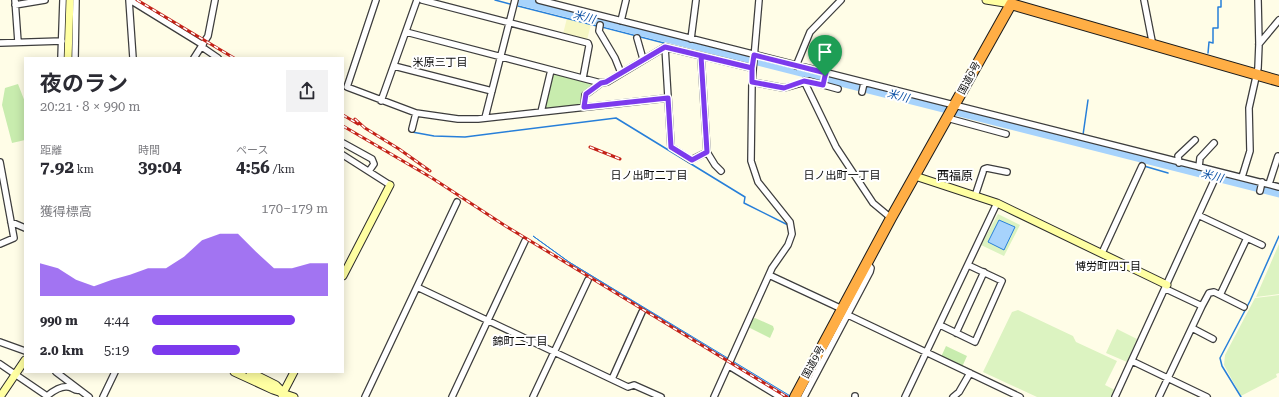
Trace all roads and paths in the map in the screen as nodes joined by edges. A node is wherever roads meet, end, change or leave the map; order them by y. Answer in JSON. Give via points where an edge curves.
{"nodes":[{"id":1,"x":45,"y":0,"type":"edge"},
{"id":2,"x":63,"y":0,"type":"edge"},
{"id":3,"x":76,"y":0,"type":"edge"},
{"id":4,"x":129,"y":0,"type":"edge"},
{"id":5,"x":215,"y":0,"type":"edge"},
{"id":6,"x":376,"y":0,"type":"edge"},
{"id":7,"x":417,"y":0,"type":"edge"},
{"id":8,"x":422,"y":0,"type":"edge"},
{"id":9,"x":539,"y":0,"type":"edge"},
{"id":10,"x":626,"y":0,"type":"edge"},
{"id":11,"x":696,"y":0,"type":"edge"},
{"id":12,"x":759,"y":0,"type":"edge"},
{"id":13,"x":841,"y":0,"type":"edge"},
{"id":14,"x":986,"y":0,"type":"edge"},
{"id":15,"x":1144,"y":0,"type":"edge"},
{"id":16,"x":1258,"y":0,"type":"edge"},
{"id":17,"x":514,"y":1,"type":"edge"},
{"id":18,"x":1009,"y":1,"type":"edge"},
{"id":19,"x":15,"y":2,"type":"edge"},
{"id":20,"x":70,"y":3,"type":"edge"},
{"id":21,"x":1279,"y":20,"type":"edge"},
{"id":22,"x":621,"y":21,"type":"junction"},
{"id":23,"x":509,"y":22,"type":"junction"},
{"id":24,"x":600,"y":25,"type":"dead end"},
{"id":25,"x":406,"y":32,"type":"junction"},
{"id":26,"x":637,"y":38,"type":"dead end"},
{"id":27,"x":691,"y":39,"type":"junction"},
{"id":28,"x":62,"y":41,"type":"junction"},
{"id":29,"x":18,"y":42,"type":"junction"},
{"id":30,"x":0,"y":43,"type":"edge"},
{"id":31,"x":1259,"y":44,"type":"junction"},
{"id":32,"x":203,"y":46,"type":"junction"},
{"id":33,"x":1153,"y":46,"type":"junction"},
{"id":34,"x":665,"y":47,"type":"junction"},
{"id":35,"x":701,"y":56,"type":"junction"},
{"id":36,"x":754,"y":56,"type":"junction"},
{"id":37,"x":61,"y":57,"type":"edge"},
{"id":38,"x":68,"y":57,"type":"edge"},
{"id":39,"x":75,"y":57,"type":"edge"},
{"id":40,"x":133,"y":57,"type":"edge"},
{"id":41,"x":195,"y":57,"type":"edge"},
{"id":42,"x":217,"y":57,"type":"edge"},
{"id":43,"x":500,"y":57,"type":"junction"},
{"id":44,"x":643,"y":59,"type":"junction"},
{"id":45,"x":394,"y":66,"type":"junction"},
{"id":46,"x":753,"y":66,"type":"junction"},
{"id":47,"x":796,"y":66,"type":"junction"},
{"id":48,"x":551,"y":70,"type":"junction"},
{"id":49,"x":621,"y":73,"type":"junction"},
{"id":50,"x":1256,"y":75,"type":"junction"},
{"id":51,"x":583,"y":78,"type":"junction"},
{"id":52,"x":825,"y":79,"type":"junction"},
{"id":53,"x":804,"y":81,"type":"junction"},
{"id":54,"x":1279,"y":81,"type":"edge"},
{"id":55,"x":752,"y":82,"type":"junction"},
{"id":56,"x":601,"y":83,"type":"junction"},
{"id":57,"x":838,"y":90,"type":"dead end"},
{"id":58,"x":492,"y":91,"type":"junction"},
{"id":59,"x":668,"y":98,"type":"junction"},
{"id":60,"x":381,"y":101,"type":"junction"},
{"id":61,"x":584,"y":107,"type":"junction"},
{"id":62,"x":541,"y":112,"type":"junction"},
{"id":63,"x":951,"y":112,"type":"junction"},
{"id":64,"x":416,"y":113,"type":"junction"},
{"id":65,"x":485,"y":118,"type":"junction"},
{"id":66,"x":412,"y":129,"type":"dead end"},
{"id":67,"x":1006,"y":134,"type":"dead end"},
{"id":68,"x":1195,"y":140,"type":"dead end"},
{"id":69,"x":1214,"y":143,"type":"dead end"},
{"id":70,"x":344,"y":144,"type":"edge"},
{"id":71,"x":707,"y":152,"type":"junction"},
{"id":72,"x":344,"y":156,"type":"edge"},
{"id":73,"x":1278,"y":156,"type":"edge"},
{"id":74,"x":0,"y":162,"type":"edge"},
{"id":75,"x":1179,"y":163,"type":"junction"},
{"id":76,"x":1142,"y":166,"type":"dead end"},
{"id":77,"x":1199,"y":167,"type":"junction"},
{"id":78,"x":721,"y":171,"type":"dead end"},
{"id":79,"x":369,"y":172,"type":"junction"},
{"id":80,"x":1007,"y":172,"type":"dead end"},
{"id":81,"x":1217,"y":175,"type":"junction"},
{"id":82,"x":915,"y":176,"type":"junction"},
{"id":83,"x":1242,"y":177,"type":"junction"},
{"id":84,"x":1269,"y":184,"type":"junction"},
{"id":85,"x":390,"y":185,"type":"joint"},
{"id":86,"x":1279,"y":187,"type":"edge"},
{"id":87,"x":975,"y":196,"type":"junction"},
{"id":88,"x":457,"y":202,"type":"dead end"},
{"id":89,"x":997,"y":204,"type":"junction"},
{"id":90,"x":1200,"y":216,"type":"junction"},
{"id":91,"x":891,"y":218,"type":"junction"},
{"id":92,"x":12,"y":222,"type":"junction"},
{"id":93,"x":24,"y":228,"type":"edge"},
{"id":94,"x":1247,"y":238,"type":"junction"},
{"id":95,"x":525,"y":241,"type":"dead end"},
{"id":96,"x":0,"y":244,"type":"edge"},
{"id":97,"x":1262,"y":245,"type":"dead end"},
{"id":98,"x":1102,"y":253,"type":"junction"},
{"id":99,"x":968,"y":265,"type":"junction"},
{"id":100,"x":984,"y":272,"type":"junction"},
{"id":101,"x":344,"y":274,"type":"edge"},
{"id":102,"x":769,"y":275,"type":"junction"},
{"id":103,"x":588,"y":280,"type":"dead end"},
{"id":104,"x":417,"y":287,"type":"junction"},
{"id":105,"x":1167,"y":287,"type":"junction"},
{"id":106,"x":1220,"y":295,"type":"junction"},
{"id":107,"x":1202,"y":306,"type":"junction"},
{"id":108,"x":1244,"y":307,"type":"dead end"},
{"id":109,"x":642,"y":312,"type":"dead end"},
{"id":110,"x":845,"y":312,"type":"junction"},
{"id":111,"x":487,"y":321,"type":"junction"},
{"id":112,"x":940,"y":325,"type":"junction"},
{"id":113,"x":1192,"y":328,"type":"junction"},
{"id":114,"x":956,"y":333,"type":"junction"},
{"id":115,"x":1213,"y":339,"type":"dead end"},
{"id":116,"x":0,"y":342,"type":"edge"},
{"id":117,"x":24,"y":351,"type":"edge"},
{"id":118,"x":554,"y":352,"type":"junction"},
{"id":119,"x":927,"y":353,"type":"junction"},
{"id":120,"x":1132,"y":361,"type":"junction"},
{"id":121,"x":24,"y":362,"type":"edge"},
{"id":122,"x":730,"y":362,"type":"junction"},
{"id":123,"x":0,"y":364,"type":"edge"},
{"id":124,"x":57,"y":373,"type":"edge"},
{"id":125,"x":115,"y":373,"type":"edge"},
{"id":126,"x":236,"y":373,"type":"edge"},
{"id":127,"x":252,"y":373,"type":"edge"},
{"id":128,"x":293,"y":373,"type":"edge"},
{"id":129,"x":970,"y":373,"type":"junction"},
{"id":130,"x":16,"y":375,"type":"junction"},
{"id":131,"x":612,"y":379,"type":"junction"},
{"id":132,"x":1168,"y":379,"type":"junction"},
{"id":133,"x":79,"y":390,"type":"junction"},
{"id":134,"x":282,"y":395,"type":"edge"},
{"id":135,"x":47,"y":396,"type":"edge"},
{"id":136,"x":1016,"y":396,"type":"edge"},
{"id":137,"x":0,"y":397,"type":"edge"},
{"id":138,"x":89,"y":397,"type":"edge"},
{"id":139,"x":103,"y":397,"type":"edge"},
{"id":140,"x":294,"y":397,"type":"edge"},
{"id":141,"x":366,"y":397,"type":"edge"},
{"id":142,"x":452,"y":397,"type":"edge"},
{"id":143,"x":533,"y":397,"type":"edge"},
{"id":144,"x":660,"y":397,"type":"edge"},
{"id":145,"x":714,"y":397,"type":"edge"},
{"id":146,"x":780,"y":397,"type":"edge"},
{"id":147,"x":795,"y":397,"type":"edge"},
{"id":148,"x":804,"y":397,"type":"edge"},
{"id":149,"x":905,"y":397,"type":"edge"},
{"id":150,"x":953,"y":397,"type":"edge"},
{"id":151,"x":1115,"y":397,"type":"edge"},
{"id":152,"x":1159,"y":397,"type":"edge"},
{"id":153,"x":1207,"y":397,"type":"edge"}],
"edges":[{"from":1,"to":19,"type":"street"},
{"from":2,"to":28,"type":"street"},
{"from":3,"to":39,"type":"street"},
{"from":4,"to":32,"type":"street"},
{"from":4,"to":40,"type":"street"},
{"from":5,"to":32,"type":"street","via":[[208,36]]},
{"from":6,"to":60,"type":"street","via":[[346,84],[348,88]]},
{"from":7,"to":25,"type":"street"},
{"from":8,"to":23,"type":"street"},
{"from":9,"to":22,"type":"street"},
{"from":10,"to":22,"type":"street"},
{"from":11,"to":27,"type":"street"},
{"from":12,"to":36,"type":"street"},
{"from":13,"to":47,"type":"street","via":[[810,32]]},
{"from":14,"to":18,"type":"main road"},
{"from":15,"to":33,"type":"street"},
{"from":16,"to":31,"type":"street"},
{"from":17,"to":23,"type":"street"},
{"from":18,"to":33,"type":"highway"},
{"from":18,"to":63,"type":"highway","name":"国道9号"},
{"from":19,"to":29,"type":"street"},
{"from":20,"to":38,"type":"main road"},
{"from":21,"to":31,"type":"street"},
{"from":22,"to":27,"type":"street"},
{"from":23,"to":43,"type":"street"},
{"from":23,"to":51,"type":"street","via":[[588,43]]},
{"from":24,"to":49,"type":"street","via":[[599,31]]},
{"from":25,"to":43,"type":"street"},
{"from":25,"to":45,"type":"street"},
{"from":26,"to":44,"type":"street"},
{"from":27,"to":36,"type":"street"},
{"from":28,"to":29,"type":"street"},
{"from":28,"to":37,"type":"street"},
{"from":29,"to":30,"type":"street"},
{"from":31,"to":50,"type":"street"},
{"from":32,"to":41,"type":"street"},
{"from":32,"to":42,"type":"street"},
{"from":33,"to":50,"type":"highway"},
{"from":34,"to":35,"type":"street"},
{"from":34,"to":44,"type":"street"},
{"from":34,"to":59,"type":"street"},
{"from":35,"to":46,"type":"street"},
{"from":35,"to":71,"type":"street"},
{"from":36,"to":46,"type":"street"},
{"from":36,"to":47,"type":"street"},
{"from":43,"to":48,"type":"street"},
{"from":43,"to":58,"type":"street"},
{"from":44,"to":49,"type":"street"},
{"from":45,"to":58,"type":"street"},
{"from":45,"to":60,"type":"street"},
{"from":46,"to":55,"type":"street"},
{"from":47,"to":52,"type":"street"},
{"from":48,"to":51,"type":"street"},
{"from":48,"to":62,"type":"street"},
{"from":49,"to":56,"type":"street"},
{"from":50,"to":54,"type":"highway"},
{"from":50,"to":83,"type":"street","via":[[1249,108],[1250,151]]},
{"from":51,"to":56,"type":"street"},
{"from":52,"to":53,"type":"street"},
{"from":52,"to":57,"type":"street"},
{"from":52,"to":63,"type":"street"},
{"from":53,"to":55,"type":"street","via":[[784,88]]},
{"from":53,"to":91,"type":"street","via":[[836,147],[873,202]]},
{"from":55,"to":102,"type":"street","via":[[752,167],[758,182],[786,216],[792,228],[790,240]]},
{"from":56,"to":61,"type":"street","via":[[585,95]]},
{"from":58,"to":65,"type":"street"},
{"from":59,"to":61,"type":"street"},
{"from":59,"to":71,"type":"street","via":[[672,148],[692,160]]},
{"from":60,"to":64,"type":"street"},
{"from":61,"to":62,"type":"street"},
{"from":62,"to":65,"type":"street"},
{"from":63,"to":67,"type":"street"},
{"from":63,"to":75,"type":"street"},
{"from":63,"to":82,"type":"highway","name":"国道9号"},
{"from":64,"to":65,"type":"street","via":[[450,119]]},
{"from":64,"to":66,"type":"street"},
{"from":68,"to":75,"type":"street","via":[[1178,156]]},
{"from":69,"to":77,"type":"street","via":[[1200,158]]},
{"from":70,"to":79,"type":"street","via":[[372,159],[374,164]]},
{"from":71,"to":78,"type":"street"},
{"from":72,"to":79,"type":"street"},
{"from":73,"to":84,"type":"street"},
{"from":74,"to":92,"type":"street"},
{"from":75,"to":77,"type":"street"},
{"from":76,"to":98,"type":"street"},
{"from":77,"to":81,"type":"street"},
{"from":79,"to":85,"type":"street"},
{"from":80,"to":87,"type":"street","via":[[984,169]]},
{"from":81,"to":83,"type":"street"},
{"from":81,"to":90,"type":"street"},
{"from":82,"to":87,"type":"main road"},
{"from":82,"to":91,"type":"highway","name":"国道9号"},
{"from":83,"to":84,"type":"street","via":[[1261,187]]},
{"from":84,"to":86,"type":"street"},
{"from":85,"to":101,"type":"main road"},
{"from":87,"to":89,"type":"main road"},
{"from":88,"to":104,"type":"street"},
{"from":89,"to":98,"type":"main road"},
{"from":89,"to":99,"type":"street"},
{"from":90,"to":94,"type":"street"},
{"from":90,"to":105,"type":"street"},
{"from":91,"to":110,"type":"highway","name":"国道9号"},
{"from":92,"to":93,"type":"street"},
{"from":92,"to":96,"type":"street","via":[[14,238]]},
{"from":94,"to":97,"type":"street"},
{"from":94,"to":106,"type":"street"},
{"from":95,"to":111,"type":"street"},
{"from":98,"to":105,"type":"main road"},
{"from":99,"to":100,"type":"street"},
{"from":99,"to":112,"type":"street"},
{"from":100,"to":114,"type":"street"},
{"from":100,"to":114,"type":"street","via":[[1002,281],[974,342]]},
{"from":102,"to":110,"type":"street"},
{"from":102,"to":122,"type":"street"},
{"from":103,"to":118,"type":"street"},
{"from":104,"to":111,"type":"street"},
{"from":104,"to":141,"type":"street"},
{"from":105,"to":107,"type":"street"},
{"from":105,"to":120,"type":"street"},
{"from":106,"to":107,"type":"street","via":[[1210,292]]},
{"from":106,"to":108,"type":"street"},
{"from":107,"to":113,"type":"street"},
{"from":109,"to":131,"type":"street"},
{"from":110,"to":119,"type":"street"},
{"from":110,"to":147,"type":"highway","name":"国道9号","via":[[836,320]]},
{"from":110,"to":148,"type":"street"},
{"from":111,"to":118,"type":"street"},
{"from":111,"to":142,"type":"street"},
{"from":112,"to":114,"type":"street"},
{"from":112,"to":119,"type":"street"},
{"from":113,"to":115,"type":"street"},
{"from":113,"to":132,"type":"street"},
{"from":116,"to":117,"type":"street"},
{"from":118,"to":131,"type":"street"},
{"from":118,"to":143,"type":"street"},
{"from":119,"to":129,"type":"street"},
{"from":119,"to":149,"type":"street"},
{"from":120,"to":132,"type":"street"},
{"from":120,"to":151,"type":"street"},
{"from":121,"to":130,"type":"main road"},
{"from":122,"to":145,"type":"street"},
{"from":122,"to":146,"type":"street"},
{"from":123,"to":130,"type":"street"},
{"from":124,"to":133,"type":"street"},
{"from":125,"to":139,"type":"street"},
{"from":126,"to":134,"type":"main road"},
{"from":127,"to":134,"type":"main road","via":[[276,384]]},
{"from":128,"to":134,"type":"main road"},
{"from":129,"to":136,"type":"street"},
{"from":129,"to":150,"type":"street","via":[[959,392]]},
{"from":130,"to":135,"type":"street"},
{"from":130,"to":137,"type":"main road"},
{"from":131,"to":144,"type":"street","via":[[628,387],[634,385]]},
{"from":132,"to":152,"type":"street"},
{"from":132,"to":153,"type":"street"},
{"from":133,"to":135,"type":"street","via":[[61,388]]},
{"from":133,"to":138,"type":"street"},
{"from":134,"to":140,"type":"main road"}]}
